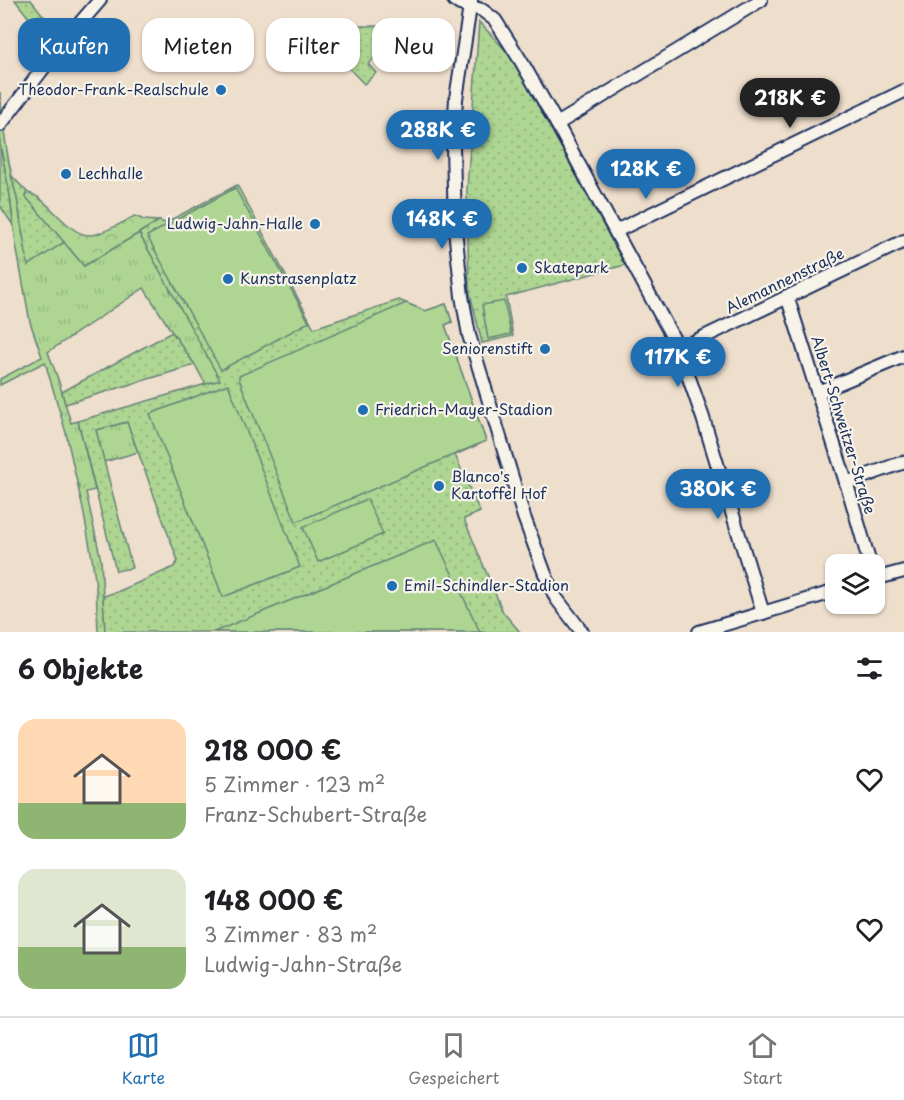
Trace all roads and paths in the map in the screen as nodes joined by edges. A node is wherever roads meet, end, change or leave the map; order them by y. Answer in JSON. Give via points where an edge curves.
{"nodes":[{"id":1,"x":100,"y":0,"type":"edge"},
{"id":2,"x":454,"y":0,"type":"edge"},
{"id":3,"x":761,"y":0,"type":"edge"},
{"id":4,"x":470,"y":3,"type":"edge"},
{"id":5,"x":904,"y":91,"type":"edge"},
{"id":6,"x":557,"y":124,"type":"junction"},
{"id":7,"x":0,"y":125,"type":"edge"},
{"id":8,"x":616,"y":231,"type":"junction"},
{"id":9,"x":904,"y":241,"type":"edge"},
{"id":10,"x":787,"y":296,"type":"junction"},
{"id":11,"x":679,"y":349,"type":"junction"},
{"id":12,"x":904,"y":356,"type":"edge"},
{"id":13,"x":818,"y":392,"type":"junction"},
{"id":14,"x":904,"y":462,"type":"edge"},
{"id":15,"x":846,"y":483,"type":"junction"},
{"id":16,"x":867,"y":554,"type":"edge"},
{"id":17,"x":904,"y":571,"type":"edge"},
{"id":18,"x":885,"y":576,"type":"edge"},
{"id":19,"x":825,"y":594,"type":"edge"},
{"id":20,"x":763,"y":613,"type":"junction"},
{"id":21,"x":582,"y":632,"type":"edge"},
{"id":22,"x":699,"y":632,"type":"edge"}],
"edges":[{"from":1,"to":7,"type":"street"},
{"from":2,"to":4,"type":"street"},
{"from":3,"to":6,"type":"street"},
{"from":4,"to":6,"type":"street","via":[[495,20]]},
{"from":4,"to":21,"type":"street","via":[[453,146],[462,296],[469,335],[545,574],[556,598]]},
{"from":5,"to":8,"type":"street"},
{"from":6,"to":8,"type":"street"},
{"from":8,"to":11,"type":"street"},
{"from":9,"to":10,"type":"street","name":"Alemannenstraße"},
{"from":10,"to":11,"type":"street","name":"Alemannenstraße"},
{"from":10,"to":13,"type":"street","name":"Albert-Schweitzer-Straße"},
{"from":11,"to":20,"type":"street"},
{"from":12,"to":13,"type":"street"},
{"from":13,"to":15,"type":"street","name":"Albert-Schweitzer-Straße"},
{"from":14,"to":15,"type":"street"},
{"from":15,"to":16,"type":"street","name":"Albert-Schweitzer-Straße"},
{"from":17,"to":18,"type":"street"},
{"from":19,"to":20,"type":"street"},
{"from":20,"to":22,"type":"street"}]}
